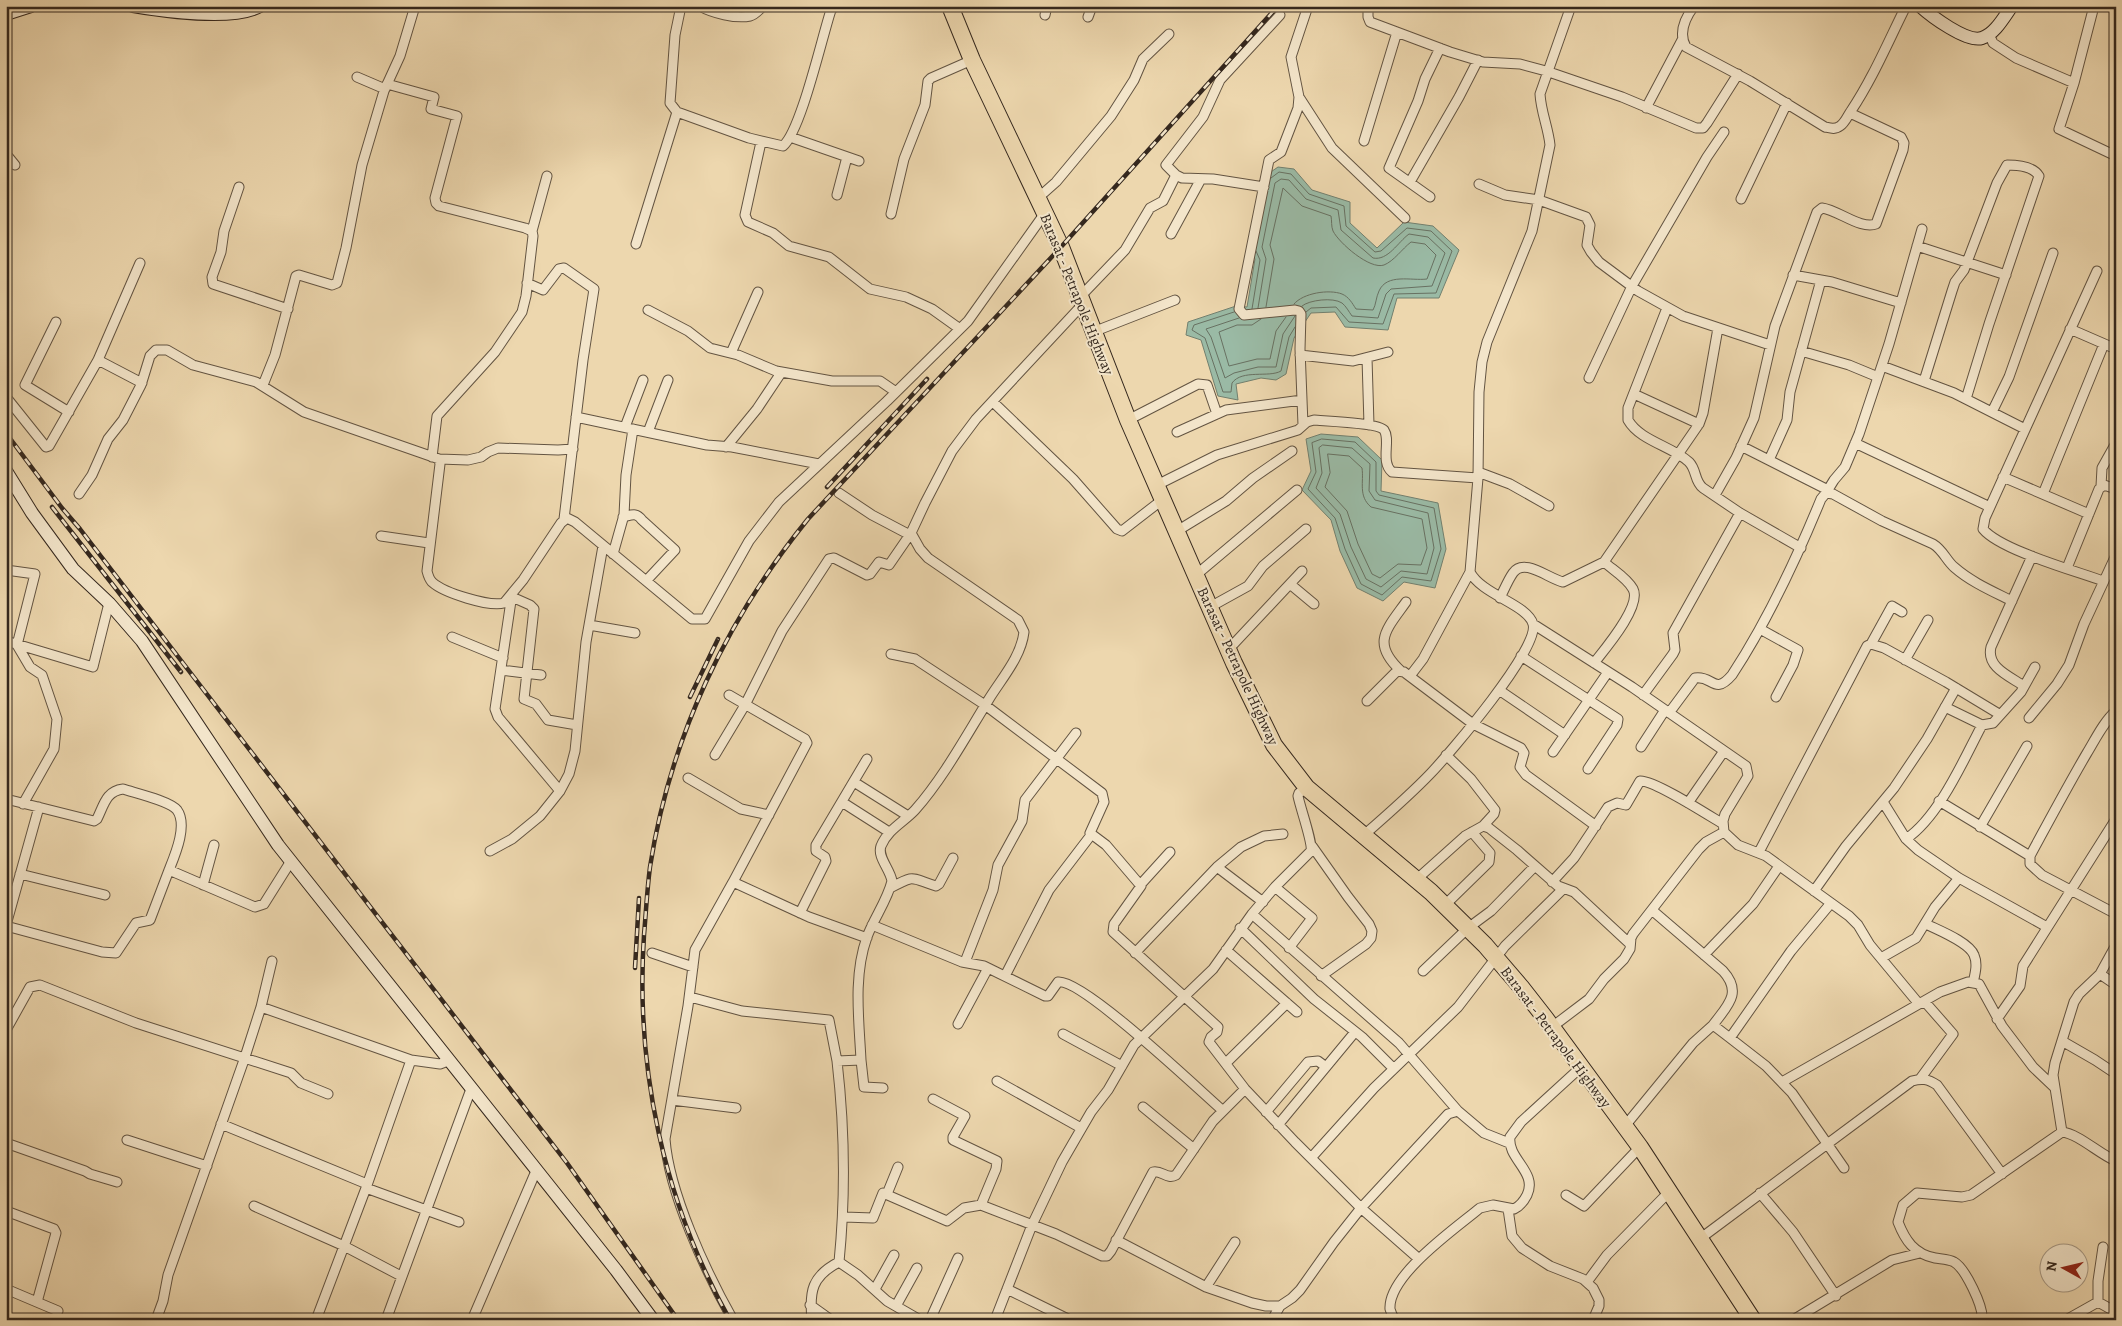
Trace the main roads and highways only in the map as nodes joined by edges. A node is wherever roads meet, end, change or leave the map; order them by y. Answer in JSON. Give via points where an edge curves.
{"nodes":[{"id":1,"x":950,"y":6,"type":"edge"},
{"id":2,"x":1753,"y":1320,"type":"edge"}],
"edges":[{"from":1,"to":2,"type":"highway","name":"Barasat - Petrapole Highway","via":[[972,60],[1046,213],[1128,420],[1228,650],[1274,744],[1307,788],[1417,879],[1497,959],[1552,1027],[1640,1147]]}]}
